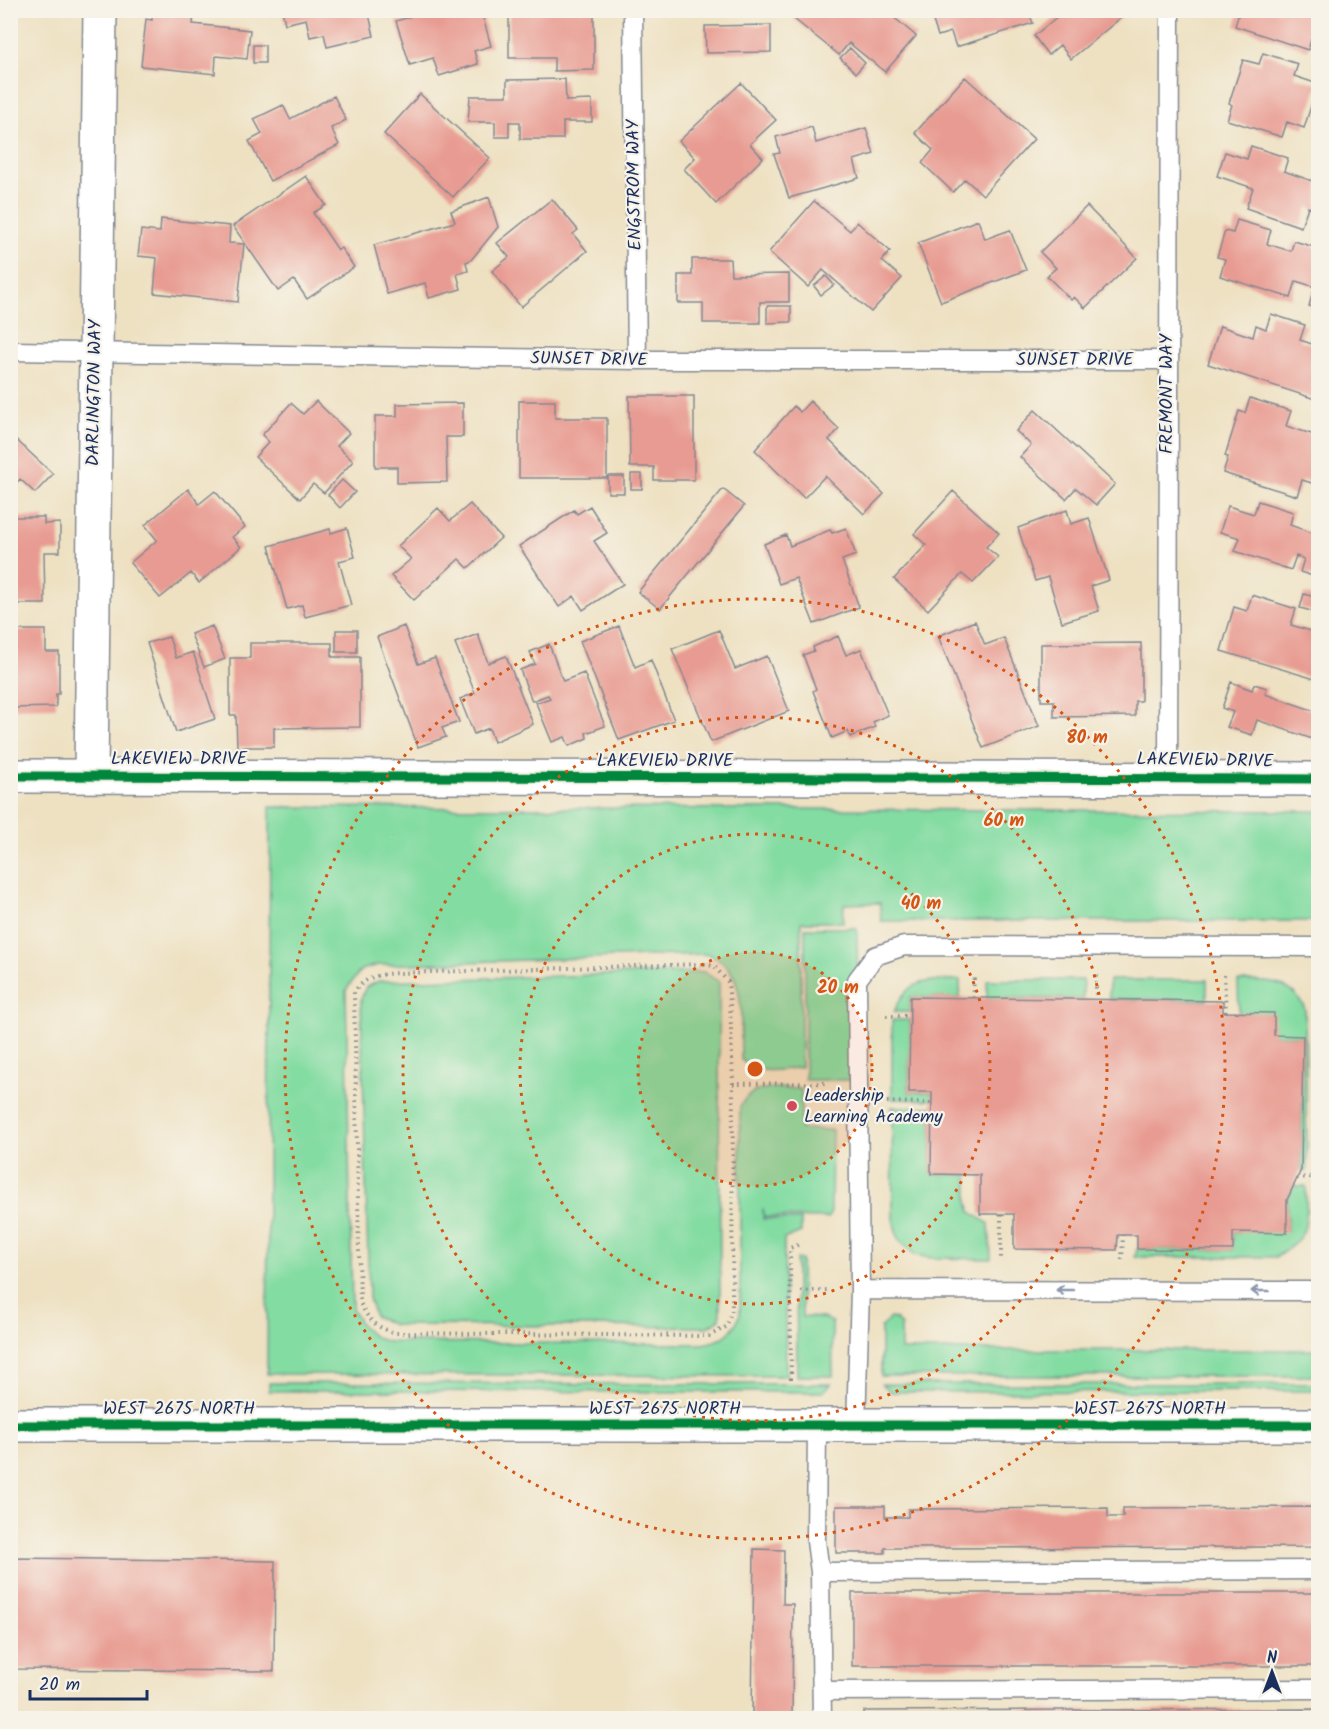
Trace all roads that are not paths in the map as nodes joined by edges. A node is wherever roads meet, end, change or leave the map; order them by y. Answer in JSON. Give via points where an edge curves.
{"nodes":[{"id":1,"x":100,"y":10,"type":"edge"},
{"id":2,"x":633,"y":10,"type":"edge"},
{"id":3,"x":1170,"y":10,"type":"edge"},
{"id":4,"x":10,"y":351,"type":"edge"},
{"id":5,"x":95,"y":352,"type":"junction"},
{"id":6,"x":637,"y":360,"type":"junction"},
{"id":7,"x":1167,"y":360,"type":"junction"},
{"id":8,"x":91,"y":775,"type":"junction"},
{"id":9,"x":10,"y":776,"type":"edge"},
{"id":10,"x":1168,"y":777,"type":"junction"},
{"id":11,"x":1318,"y":780,"type":"edge"},
{"id":12,"x":1318,"y":947,"type":"edge"},
{"id":13,"x":860,"y":1290,"type":"junction"},
{"id":14,"x":1318,"y":1292,"type":"edge"},
{"id":15,"x":10,"y":1425,"type":"edge"},
{"id":16,"x":1318,"y":1425,"type":"edge"},
{"id":17,"x":817,"y":1426,"type":"junction"},
{"id":18,"x":856,"y":1426,"type":"junction"},
{"id":19,"x":1318,"y":1570,"type":"edge"},
{"id":20,"x":820,"y":1572,"type":"junction"},
{"id":21,"x":1318,"y":1689,"type":"edge"},
{"id":22,"x":822,"y":1691,"type":"junction"},
{"id":23,"x":822,"y":1719,"type":"edge"}],
"edges":[{"from":1,"to":5,"type":"street","name":"DARLINGTON WAY"},
{"from":2,"to":6,"type":"lane","name":"ENGSTROM WAY"},
{"from":3,"to":7,"type":"lane","name":"FREMONT WAY"},
{"from":4,"to":5,"type":"lane","name":"SUNSET DRIVE"},
{"from":5,"to":6,"type":"lane","name":"SUNSET DRIVE"},
{"from":5,"to":8,"type":"street","name":"DARLINGTON WAY"},
{"from":6,"to":7,"type":"lane","name":"SUNSET DRIVE"},
{"from":7,"to":10,"type":"lane","name":"FREMONT WAY"},
{"from":8,"to":9,"type":"street","name":"LAKEVIEW DRIVE"},
{"from":8,"to":10,"type":"street","name":"LAKEVIEW DRIVE"},
{"from":10,"to":11,"type":"street","name":"LAKEVIEW DRIVE"},
{"from":12,"to":13,"type":"lane","via":[[904,946],[875,956],[857,981]]},
{"from":14,"to":13,"type":"lane","one_way":true},
{"from":13,"to":18,"type":"lane"},
{"from":15,"to":17,"type":"street","name":"WEST 2675 NORTH"},
{"from":16,"to":18,"type":"street","name":"WEST 2675 NORTH"},
{"from":17,"to":18,"type":"street","name":"WEST 2675 NORTH"},
{"from":17,"to":20,"type":"lane","via":[[816,1541]]},
{"from":19,"to":20,"type":"lane"},
{"from":20,"to":22,"type":"lane"},
{"from":21,"to":22,"type":"lane"},
{"from":22,"to":23,"type":"lane"}]}
